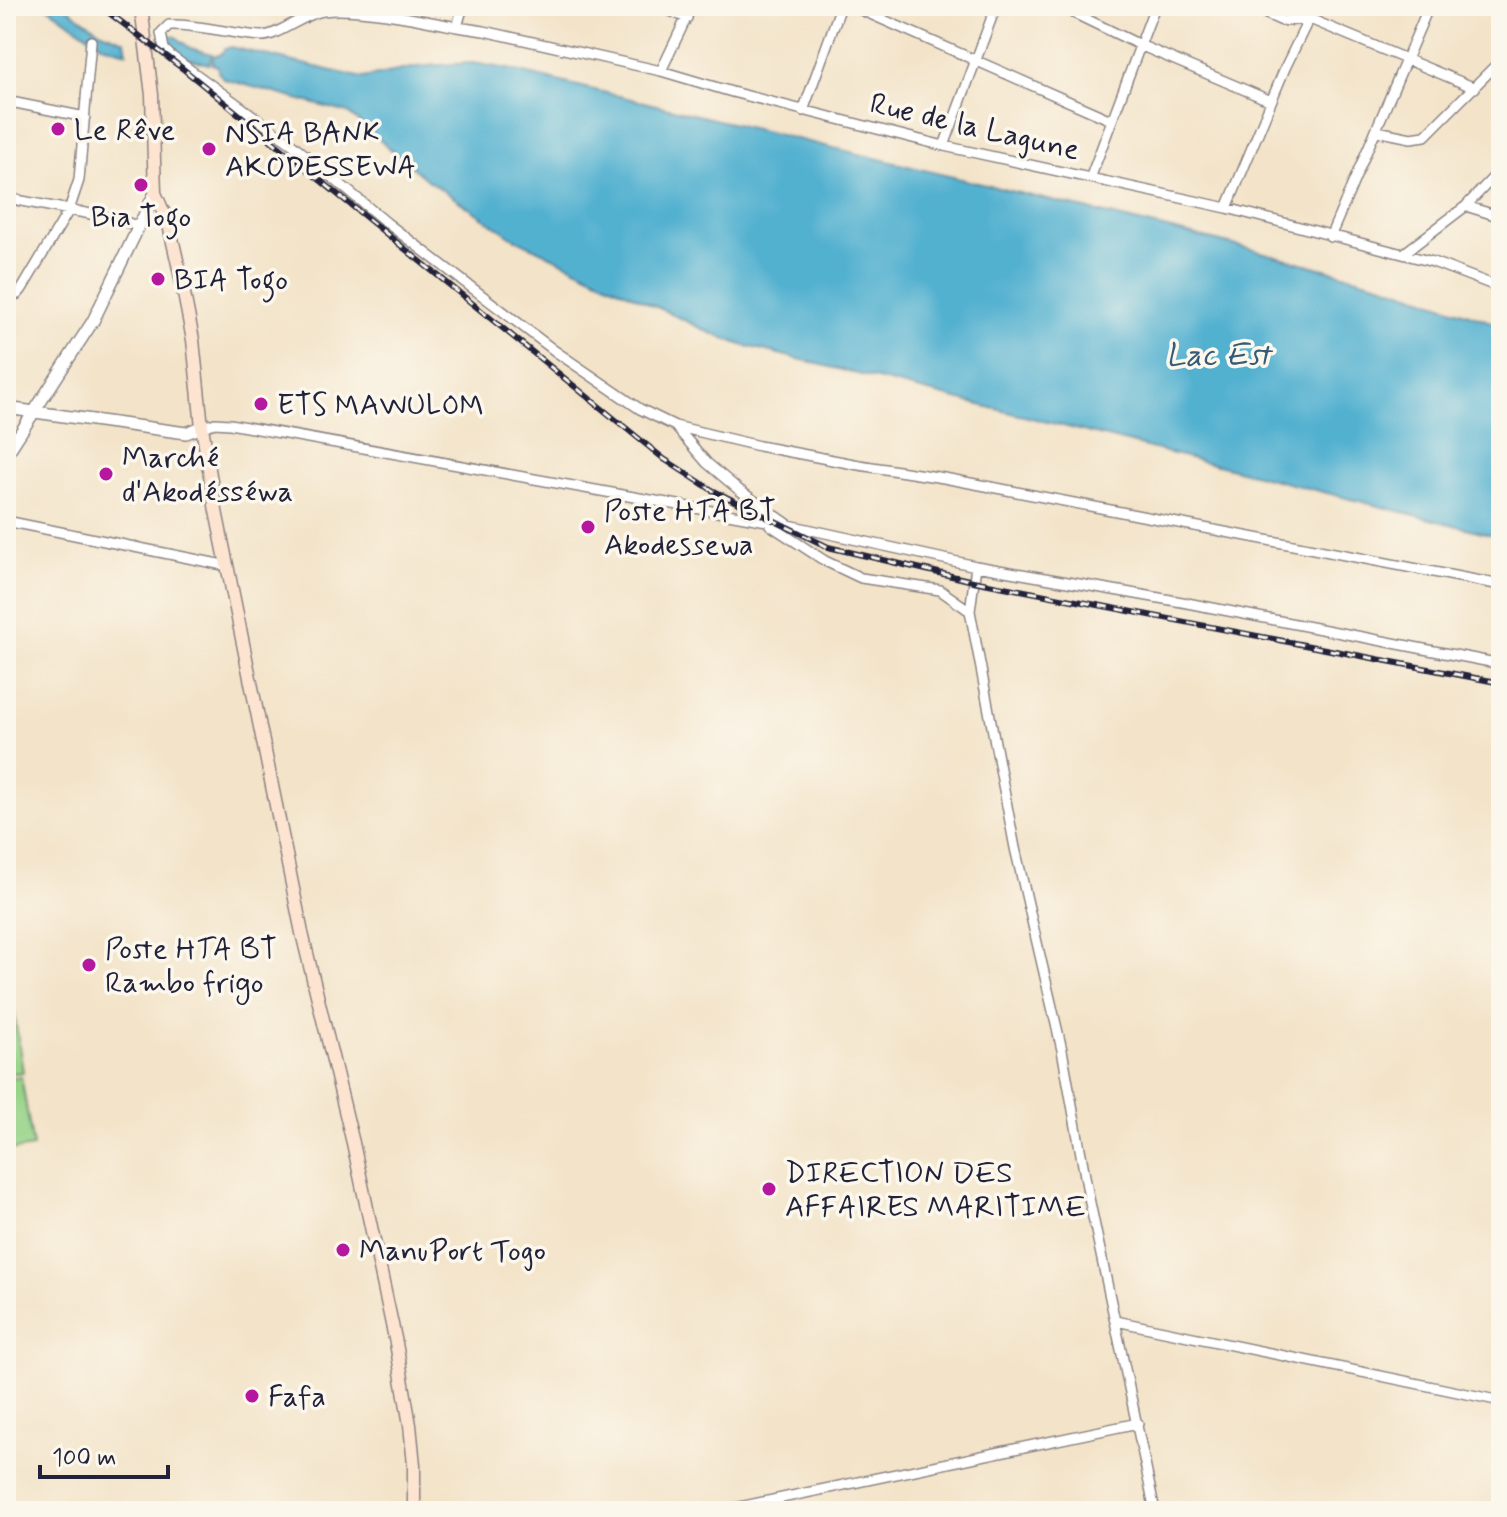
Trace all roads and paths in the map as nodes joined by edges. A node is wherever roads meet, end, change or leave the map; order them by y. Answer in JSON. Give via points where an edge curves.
{"nodes":[{"id":1,"x":141,"y":6,"type":"edge"},
{"id":2,"x":463,"y":6,"type":"edge"},
{"id":3,"x":658,"y":6,"type":"edge"},
{"id":4,"x":692,"y":6,"type":"edge"},
{"id":5,"x":841,"y":6,"type":"edge"},
{"id":6,"x":852,"y":6,"type":"edge"},
{"id":7,"x":996,"y":6,"type":"edge"},
{"id":8,"x":1059,"y":6,"type":"edge"},
{"id":9,"x":1155,"y":6,"type":"edge"},
{"id":10,"x":1249,"y":6,"type":"edge"},
{"id":11,"x":1315,"y":6,"type":"edge"},
{"id":12,"x":1429,"y":6,"type":"edge"},
{"id":13,"x":687,"y":18,"type":"junction"},
{"id":14,"x":1310,"y":19,"type":"junction"},
{"id":15,"x":457,"y":27,"type":"junction"},
{"id":16,"x":91,"y":41,"type":"dead end"},
{"id":17,"x":1142,"y":46,"type":"junction"},
{"id":18,"x":1501,"y":60,"type":"edge"},
{"id":19,"x":976,"y":61,"type":"junction"},
{"id":20,"x":1407,"y":61,"type":"junction"},
{"id":21,"x":661,"y":71,"type":"junction"},
{"id":22,"x":1475,"y":88,"type":"junction"},
{"id":23,"x":6,"y":101,"type":"edge"},
{"id":24,"x":1271,"y":101,"type":"junction"},
{"id":25,"x":803,"y":111,"type":"junction"},
{"id":26,"x":85,"y":117,"type":"junction"},
{"id":27,"x":1111,"y":120,"type":"junction"},
{"id":28,"x":1377,"y":131,"type":"junction"},
{"id":29,"x":944,"y":146,"type":"junction"},
{"id":30,"x":1501,"y":169,"type":"edge"},
{"id":31,"x":1091,"y":176,"type":"junction"},
{"id":32,"x":155,"y":193,"type":"junction"},
{"id":33,"x":6,"y":198,"type":"edge"},
{"id":34,"x":1466,"y":206,"type":"junction"},
{"id":35,"x":1227,"y":208,"type":"junction"},
{"id":36,"x":69,"y":210,"type":"junction"},
{"id":37,"x":1501,"y":217,"type":"edge"},
{"id":38,"x":137,"y":226,"type":"junction"},
{"id":39,"x":1330,"y":237,"type":"junction"},
{"id":40,"x":1403,"y":254,"type":"junction"},
{"id":41,"x":1501,"y":288,"type":"edge"},
{"id":42,"x":6,"y":296,"type":"edge"},
{"id":43,"x":6,"y":408,"type":"edge"},
{"id":44,"x":35,"y":414,"type":"junction"},
{"id":45,"x":675,"y":426,"type":"junction"},
{"id":46,"x":202,"y":427,"type":"junction"},
{"id":47,"x":6,"y":455,"type":"edge"},
{"id":48,"x":6,"y":521,"type":"edge"},
{"id":49,"x":763,"y":522,"type":"junction"},
{"id":50,"x":789,"y":525,"type":"junction"},
{"id":51,"x":228,"y":566,"type":"junction"},
{"id":52,"x":976,"y":566,"type":"junction"},
{"id":53,"x":1501,"y":585,"type":"edge"},
{"id":54,"x":970,"y":611,"type":"junction"},
{"id":55,"x":1501,"y":664,"type":"edge"},
{"id":56,"x":1116,"y":1321,"type":"junction"},
{"id":57,"x":1501,"y":1401,"type":"edge"},
{"id":58,"x":1138,"y":1423,"type":"junction"},
{"id":59,"x":414,"y":1511,"type":"edge"},
{"id":60,"x":720,"y":1511,"type":"edge"},
{"id":61,"x":1155,"y":1511,"type":"edge"}],
"edges":[{"from":1,"to":32,"type":"main road","via":[[148,45]]},
{"from":2,"to":15,"type":"street"},
{"from":3,"to":13,"type":"street"},
{"from":4,"to":13,"type":"street"},
{"from":5,"to":25,"type":"street"},
{"from":6,"to":19,"type":"street"},
{"from":7,"to":19,"type":"street"},
{"from":8,"to":17,"type":"street"},
{"from":9,"to":17,"type":"street"},
{"from":10,"to":14,"type":"street","via":[[1282,21]]},
{"from":11,"to":14,"type":"street"},
{"from":12,"to":20,"type":"street"},
{"from":13,"to":21,"type":"street"},
{"from":14,"to":20,"type":"street"},
{"from":14,"to":24,"type":"street"},
{"from":15,"to":21,"type":"street","name":"Rue de la Lagune"},
{"from":15,"to":45,"type":"street","name":"Rue de la Lagune","via":[[323,11],[264,36],[183,25],[169,25],[161,33],[164,49],[387,223],[555,351],[627,401]]},
{"from":16,"to":26,"type":"street"},
{"from":17,"to":24,"type":"street"},
{"from":17,"to":27,"type":"street"},
{"from":18,"to":22,"type":"street"},
{"from":19,"to":27,"type":"street"},
{"from":19,"to":29,"type":"street"},
{"from":20,"to":22,"type":"street"},
{"from":20,"to":28,"type":"street"},
{"from":21,"to":25,"type":"street","name":"Rue de la Lagune"},
{"from":22,"to":28,"type":"street","via":[[1425,136]]},
{"from":23,"to":26,"type":"street"},
{"from":24,"to":35,"type":"street"},
{"from":25,"to":29,"type":"street","name":"Rue de la Lagune"},
{"from":26,"to":36,"type":"street","via":[[81,168]]},
{"from":27,"to":31,"type":"street"},
{"from":28,"to":39,"type":"street"},
{"from":29,"to":31,"type":"street","name":"Rue de la Lagune"},
{"from":30,"to":34,"type":"street"},
{"from":31,"to":35,"type":"street","name":"Rue de la Lagune"},
{"from":32,"to":38,"type":"street"},
{"from":32,"to":46,"type":"main road","via":[[180,273]]},
{"from":33,"to":36,"type":"street"},
{"from":34,"to":37,"type":"street"},
{"from":34,"to":40,"type":"street"},
{"from":35,"to":39,"type":"street","name":"Rue de la Lagune"},
{"from":36,"to":38,"type":"street"},
{"from":36,"to":42,"type":"street","via":[[22,289]]},
{"from":38,"to":44,"type":"street","via":[[106,298]]},
{"from":39,"to":40,"type":"street","name":"Rue de la Lagune"},
{"from":40,"to":41,"type":"street","name":"Rue de la Lagune"},
{"from":43,"to":44,"type":"street"},
{"from":44,"to":46,"type":"street","via":[[186,433]]},
{"from":44,"to":47,"type":"street"},
{"from":45,"to":50,"type":"street","via":[[707,463]]},
{"from":45,"to":53,"type":"street"},
{"from":46,"to":49,"type":"street","via":[[230,424]]},
{"from":46,"to":51,"type":"main road"},
{"from":48,"to":51,"type":"street"},
{"from":49,"to":50,"type":"street"},
{"from":49,"to":54,"type":"street","via":[[835,567],[861,578],[940,590]]},
{"from":50,"to":52,"type":"street"},
{"from":51,"to":59,"type":"main road","via":[[302,933],[396,1343],[411,1438]]},
{"from":52,"to":54,"type":"street"},
{"from":52,"to":55,"type":"street"},
{"from":54,"to":56,"type":"street"},
{"from":56,"to":57,"type":"street"},
{"from":56,"to":58,"type":"street"},
{"from":58,"to":60,"type":"street"},
{"from":58,"to":61,"type":"street"}]}
